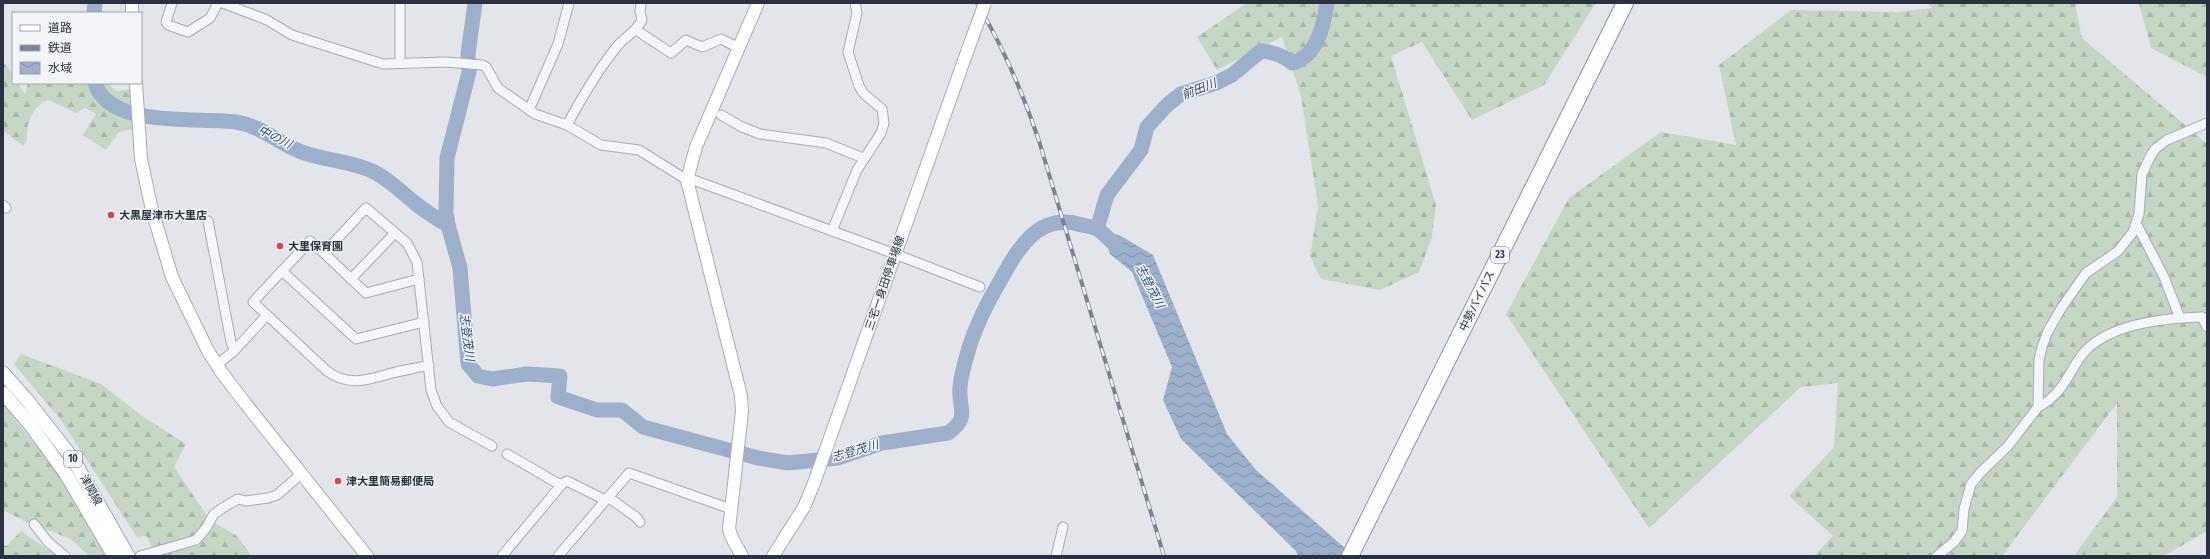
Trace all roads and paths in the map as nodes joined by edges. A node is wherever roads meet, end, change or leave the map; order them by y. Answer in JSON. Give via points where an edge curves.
{"nodes":[{"id":1,"x":172,"y":3,"type":"edge"},
{"id":2,"x":218,"y":3,"type":"edge"},
{"id":3,"x":223,"y":3,"type":"edge"},
{"id":4,"x":400,"y":3,"type":"edge"},
{"id":5,"x":569,"y":3,"type":"edge"},
{"id":6,"x":641,"y":3,"type":"edge"},
{"id":7,"x":758,"y":3,"type":"edge"},
{"id":8,"x":855,"y":3,"type":"edge"},
{"id":9,"x":985,"y":3,"type":"edge"},
{"id":10,"x":1625,"y":3,"type":"edge"},
{"id":11,"x":636,"y":30,"type":"junction"},
{"id":12,"x":739,"y":48,"type":"junction"},
{"id":13,"x":400,"y":63,"type":"junction"},
{"id":14,"x":136,"y":84,"type":"edge"},
{"id":15,"x":529,"y":110,"type":"junction"},
{"id":16,"x":721,"y":115,"type":"dead end"},
{"id":17,"x":2207,"y":123,"type":"edge"},
{"id":18,"x":567,"y":125,"type":"junction"},
{"id":19,"x":863,"y":158,"type":"junction"},
{"id":20,"x":688,"y":179,"type":"junction"},
{"id":21,"x":208,"y":221,"type":"dead end"},
{"id":22,"x":2137,"y":225,"type":"junction"},
{"id":23,"x":832,"y":231,"type":"junction"},
{"id":24,"x":395,"y":233,"type":"junction"},
{"id":25,"x":324,"y":253,"type":"junction"},
{"id":26,"x":895,"y":254,"type":"junction"},
{"id":27,"x":282,"y":271,"type":"junction"},
{"id":28,"x":352,"y":279,"type":"junction"},
{"id":29,"x":419,"y":279,"type":"junction"},
{"id":30,"x":980,"y":287,"type":"dead end"},
{"id":31,"x":2204,"y":313,"type":"edge"},
{"id":32,"x":267,"y":315,"type":"junction"},
{"id":33,"x":2180,"y":318,"type":"junction"},
{"id":34,"x":424,"y":322,"type":"junction"},
{"id":35,"x":2207,"y":327,"type":"edge"},
{"id":36,"x":235,"y":350,"type":"junction"},
{"id":37,"x":216,"y":365,"type":"junction"},
{"id":38,"x":429,"y":365,"type":"junction"},
{"id":39,"x":3,"y":373,"type":"edge"},
{"id":40,"x":3,"y":393,"type":"edge"},
{"id":41,"x":2038,"y":407,"type":"junction"},
{"id":42,"x":492,"y":446,"type":"dead end"},
{"id":43,"x":507,"y":454,"type":"dead end"},
{"id":44,"x":301,"y":474,"type":"junction"},
{"id":45,"x":562,"y":484,"type":"junction"},
{"id":46,"x":607,"y":499,"type":"junction"},
{"id":47,"x":731,"y":509,"type":"junction"},
{"id":48,"x":640,"y":522,"type":"dead end"},
{"id":49,"x":34,"y":524,"type":"dead end"},
{"id":50,"x":1063,"y":527,"type":"dead end"},
{"id":51,"x":65,"y":556,"type":"edge"},
{"id":52,"x":114,"y":556,"type":"edge"},
{"id":53,"x":128,"y":556,"type":"edge"},
{"id":54,"x":140,"y":556,"type":"edge"},
{"id":55,"x":367,"y":556,"type":"edge"},
{"id":56,"x":502,"y":556,"type":"edge"},
{"id":57,"x":558,"y":556,"type":"edge"},
{"id":58,"x":742,"y":556,"type":"edge"},
{"id":59,"x":773,"y":556,"type":"edge"},
{"id":60,"x":1056,"y":556,"type":"edge"},
{"id":61,"x":1350,"y":556,"type":"edge"},
{"id":62,"x":1937,"y":556,"type":"edge"}],
"edges":[{"from":1,"to":2,"type":"street","via":[[166,22],[188,32],[210,18]]},
{"from":3,"to":13,"type":"street","via":[[260,17],[292,35],[383,64]]},
{"from":4,"to":13,"type":"street"},
{"from":5,"to":15,"type":"street","via":[[558,44]]},
{"from":6,"to":11,"type":"street","via":[[642,20]]},
{"from":7,"to":12,"type":"main road"},
{"from":8,"to":19,"type":"street","via":[[857,13],[848,52],[852,68],[864,94],[882,108],[884,118],[881,134]]},
{"from":9,"to":26,"type":"main road","name":"三宅一身田停車場線","bridge":true},
{"from":10,"to":61,"type":"highway","name":"中勢バイパス","number":"23"},
{"from":11,"to":12,"type":"street","via":[[671,53],[686,40],[702,47],[721,39]]},
{"from":11,"to":18,"type":"street","via":[[616,47],[590,84]]},
{"from":12,"to":20,"type":"main road","via":[[696,147]]},
{"from":13,"to":15,"type":"street","via":[[478,64],[486,67],[498,88]]},
{"from":14,"to":37,"type":"main road","via":[[141,159],[152,210],[172,277]]},
{"from":15,"to":18,"type":"street"},
{"from":16,"to":19,"type":"street","via":[[742,128],[760,134],[826,143]]},
{"from":17,"to":22,"type":"street","via":[[2167,140],[2150,156],[2141,179]]},
{"from":18,"to":20,"type":"street","via":[[601,145],[639,150]]},
{"from":19,"to":23,"type":"street"},
{"from":20,"to":23,"type":"street"},
{"from":20,"to":47,"type":"main road","via":[[738,380],[742,410]]},
{"from":21,"to":36,"type":"street","via":[[231,342]]},
{"from":22,"to":33,"type":"street","via":[[2144,243],[2158,264]]},
{"from":22,"to":41,"type":"street","via":[[2118,251],[2086,273],[2051,327],[2039,360]]},
{"from":23,"to":26,"type":"street"},
{"from":24,"to":25,"type":"street","via":[[366,208]]},
{"from":24,"to":28,"type":"street"},
{"from":24,"to":29,"type":"street","via":[[412,249]]},
{"from":25,"to":27,"type":"street","via":[[310,241]]},
{"from":25,"to":28,"type":"street"},
{"from":26,"to":30,"type":"street"},
{"from":26,"to":59,"type":"main road","name":"三宅一身田停車場線","via":[[814,483],[804,507]]},
{"from":27,"to":32,"type":"street","via":[[253,302]]},
{"from":27,"to":34,"type":"street","via":[[356,339]]},
{"from":28,"to":29,"type":"street","via":[[366,293]]},
{"from":29,"to":34,"type":"street"},
{"from":31,"to":33,"type":"street"},
{"from":31,"to":35,"type":"street"},
{"from":32,"to":36,"type":"street"},
{"from":32,"to":38,"type":"street","via":[[327,371],[343,380],[364,381]]},
{"from":33,"to":41,"type":"street","via":[[2129,327],[2101,337],[2082,354],[2057,394]]},
{"from":34,"to":38,"type":"street"},
{"from":36,"to":37,"type":"street"},
{"from":37,"to":44,"type":"main road"},
{"from":38,"to":42,"type":"street","via":[[431,390],[436,406],[443,416],[457,427]]},
{"from":39,"to":53,"type":"main road","name":"津関線","number":"10","via":[[73,459]]},
{"from":40,"to":52,"type":"main road","name":"津関線","number":"10","via":[[29,423],[66,474]]},
{"from":41,"to":62,"type":"street","via":[[2008,446],[1971,484],[1964,509],[1962,531],[1954,542]]},
{"from":43,"to":45,"type":"street"},
{"from":44,"to":54,"type":"street","via":[[277,495],[260,499],[238,499],[224,507],[214,514],[196,540]]},
{"from":44,"to":55,"type":"main road"},
{"from":45,"to":46,"type":"street","via":[[567,481]]},
{"from":45,"to":56,"type":"street"},
{"from":46,"to":47,"type":"street","via":[[629,473]]},
{"from":46,"to":48,"type":"street"},
{"from":46,"to":57,"type":"street"},
{"from":47,"to":58,"type":"main road","via":[[730,534]]},
{"from":49,"to":51,"type":"street","via":[[48,542]]},
{"from":50,"to":60,"type":"street"}]}
